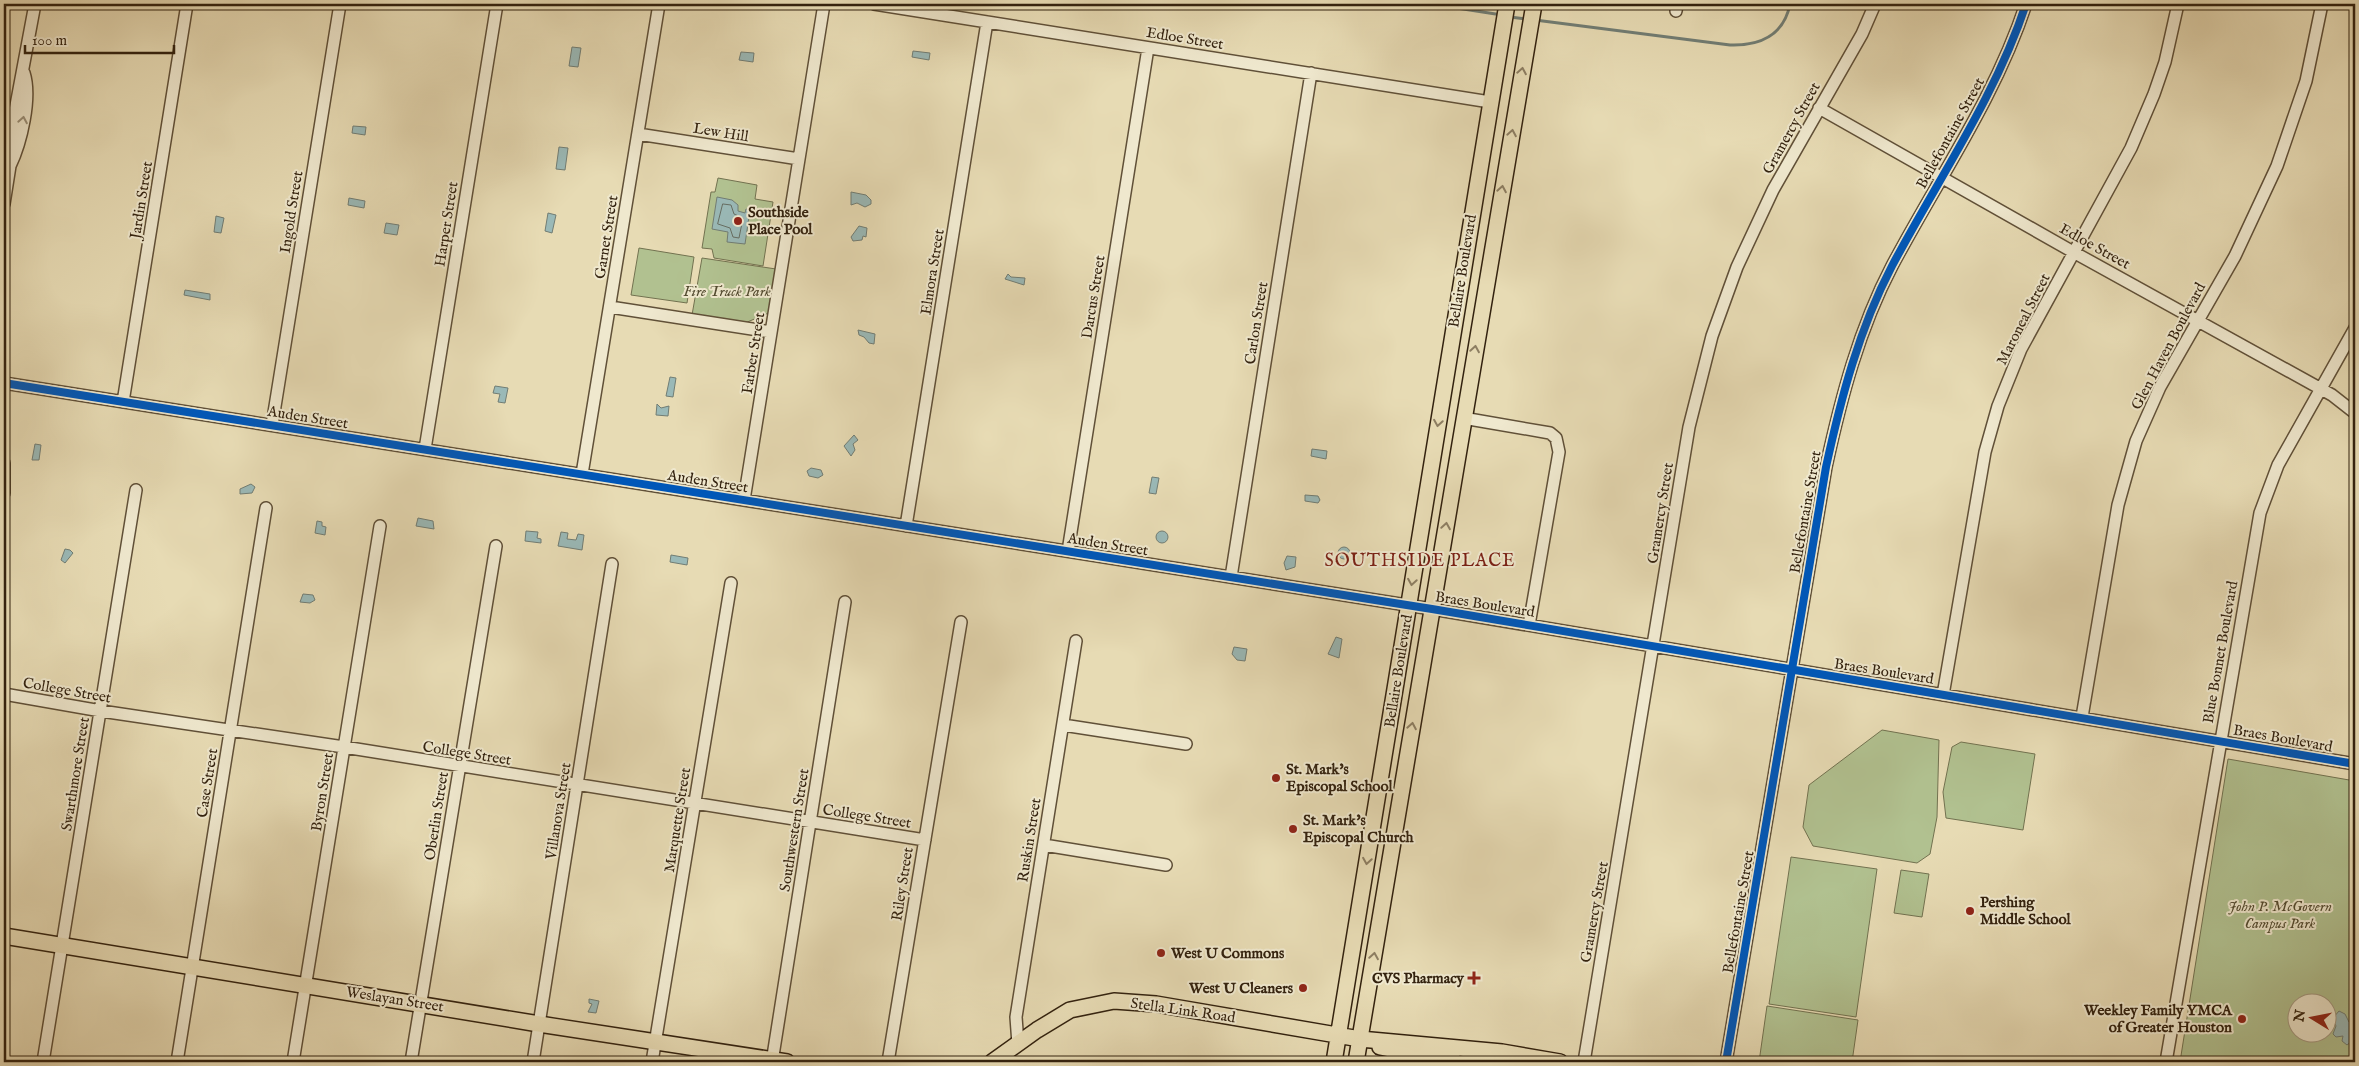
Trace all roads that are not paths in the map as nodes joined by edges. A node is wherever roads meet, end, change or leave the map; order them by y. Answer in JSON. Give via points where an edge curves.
{"nodes":[{"id":1,"x":35,"y":4,"type":"edge"},
{"id":2,"x":187,"y":4,"type":"edge"},
{"id":3,"x":340,"y":4,"type":"edge"},
{"id":4,"x":497,"y":4,"type":"edge"},
{"id":5,"x":659,"y":4,"type":"edge"},
{"id":6,"x":824,"y":4,"type":"edge"},
{"id":7,"x":874,"y":4,"type":"edge"},
{"id":8,"x":1507,"y":4,"type":"edge"},
{"id":9,"x":1534,"y":4,"type":"edge"},
{"id":10,"x":1875,"y":4,"type":"edge"},
{"id":11,"x":2026,"y":4,"type":"edge"},
{"id":12,"x":2178,"y":4,"type":"edge"},
{"id":13,"x":2322,"y":4,"type":"edge"},
{"id":14,"x":987,"y":22,"type":"junction"},
{"id":15,"x":1148,"y":48,"type":"junction"},
{"id":16,"x":1311,"y":73,"type":"junction"},
{"id":17,"x":1490,"y":102,"type":"junction"},
{"id":18,"x":1516,"y":107,"type":"junction"},
{"id":19,"x":1820,"y":108,"type":"junction"},
{"id":20,"x":638,"y":134,"type":"junction"},
{"id":21,"x":799,"y":159,"type":"junction"},
{"id":22,"x":1942,"y":177,"type":"junction"},
{"id":23,"x":4,"y":204,"type":"edge"},
{"id":24,"x":1470,"y":227,"type":"junction"},
{"id":25,"x":1495,"y":231,"type":"junction"},
{"id":26,"x":2075,"y":253,"type":"junction"},
{"id":27,"x":610,"y":307,"type":"junction"},
{"id":28,"x":2198,"y":320,"type":"junction"},
{"id":29,"x":2355,"y":328,"type":"edge"},
{"id":30,"x":771,"y":332,"type":"junction"},
{"id":31,"x":1446,"y":374,"type":"junction"},
{"id":32,"x":1470,"y":378,"type":"junction"},
{"id":33,"x":4,"y":383,"type":"edge"},
{"id":34,"x":2321,"y":389,"type":"junction"},
{"id":35,"x":123,"y":402,"type":"junction"},
{"id":36,"x":2355,"y":412,"type":"edge"},
{"id":37,"x":1463,"y":418,"type":"junction"},
{"id":38,"x":272,"y":425,"type":"junction"},
{"id":39,"x":425,"y":450,"type":"junction"},
{"id":40,"x":4,"y":463,"type":"edge"},
{"id":41,"x":582,"y":474,"type":"junction"},
{"id":42,"x":136,"y":490,"type":"dead end"},
{"id":43,"x":4,"y":493,"type":"edge"},
{"id":44,"x":744,"y":500,"type":"junction"},
{"id":45,"x":266,"y":508,"type":"dead end"},
{"id":46,"x":380,"y":526,"type":"dead end"},
{"id":47,"x":906,"y":526,"type":"junction"},
{"id":48,"x":496,"y":546,"type":"dead end"},
{"id":49,"x":1068,"y":552,"type":"junction"},
{"id":50,"x":612,"y":564,"type":"dead end"},
{"id":51,"x":1231,"y":577,"type":"junction"},
{"id":52,"x":731,"y":583,"type":"dead end"},
{"id":53,"x":845,"y":602,"type":"dead end"},
{"id":54,"x":1408,"y":606,"type":"junction"},
{"id":55,"x":1432,"y":609,"type":"junction"},
{"id":56,"x":961,"y":622,"type":"dead end"},
{"id":57,"x":1529,"y":625,"type":"junction"},
{"id":58,"x":1076,"y":641,"type":"dead end"},
{"id":59,"x":1654,"y":647,"type":"junction"},
{"id":60,"x":1793,"y":670,"type":"junction"},
{"id":61,"x":4,"y":694,"type":"edge"},
{"id":62,"x":1943,"y":695,"type":"junction"},
{"id":63,"x":101,"y":712,"type":"junction"},
{"id":64,"x":2082,"y":717,"type":"junction"},
{"id":65,"x":1063,"y":724,"type":"junction"},
{"id":66,"x":230,"y":729,"type":"junction"},
{"id":67,"x":2220,"y":741,"type":"junction"},
{"id":68,"x":1186,"y":744,"type":"dead end"},
{"id":69,"x":344,"y":747,"type":"junction"},
{"id":70,"x":2355,"y":764,"type":"edge"},
{"id":71,"x":460,"y":767,"type":"junction"},
{"id":72,"x":1381,"y":771,"type":"junction"},
{"id":73,"x":1404,"y":774,"type":"junction"},
{"id":74,"x":577,"y":786,"type":"junction"},
{"id":75,"x":694,"y":803,"type":"junction"},
{"id":76,"x":810,"y":822,"type":"junction"},
{"id":77,"x":925,"y":840,"type":"junction"},
{"id":78,"x":1044,"y":845,"type":"junction"},
{"id":79,"x":1166,"y":865,"type":"dead end"},
{"id":80,"x":1356,"y":925,"type":"junction"},
{"id":81,"x":1378,"y":929,"type":"junction"},
{"id":82,"x":4,"y":936,"type":"edge"},
{"id":83,"x":62,"y":946,"type":"junction"},
{"id":84,"x":193,"y":966,"type":"junction"},
{"id":85,"x":306,"y":984,"type":"junction"},
{"id":86,"x":421,"y":1003,"type":"junction"},
{"id":87,"x":539,"y":1024,"type":"junction"},
{"id":88,"x":1339,"y":1035,"type":"junction"},
{"id":89,"x":1360,"y":1039,"type":"junction"},
{"id":90,"x":655,"y":1042,"type":"junction"},
{"id":91,"x":1018,"y":1044,"type":"junction"},
{"id":92,"x":1501,"y":1057,"type":"edge"},
{"id":93,"x":777,"y":1061,"type":"edge"},
{"id":94,"x":43,"y":1062,"type":"edge"},
{"id":95,"x":177,"y":1062,"type":"edge"},
{"id":96,"x":293,"y":1062,"type":"edge"},
{"id":97,"x":411,"y":1062,"type":"edge"},
{"id":98,"x":533,"y":1062,"type":"edge"},
{"id":99,"x":652,"y":1062,"type":"edge"},
{"id":100,"x":888,"y":1062,"type":"edge"},
{"id":101,"x":992,"y":1062,"type":"edge"},
{"id":102,"x":1334,"y":1062,"type":"edge"},
{"id":103,"x":1356,"y":1062,"type":"edge"},
{"id":104,"x":1456,"y":1062,"type":"edge"},
{"id":105,"x":1560,"y":1062,"type":"edge"},
{"id":106,"x":1584,"y":1062,"type":"edge"},
{"id":107,"x":1726,"y":1062,"type":"edge"},
{"id":108,"x":2166,"y":1062,"type":"edge"}],
"edges":[{"from":1,"to":23,"type":"street","via":[[8,148],[10,166]]},
{"from":2,"to":35,"type":"street","name":"Jardin Street"},
{"from":3,"to":38,"type":"street","name":"Ingold Street"},
{"from":4,"to":39,"type":"street","name":"Harper Street"},
{"from":5,"to":20,"type":"street","name":"Garnet Street"},
{"from":6,"to":21,"type":"street","name":"Farber Street"},
{"from":7,"to":14,"type":"street","name":"Edloe Street"},
{"from":8,"to":17,"type":"main road","name":"Bellaire Boulevard"},
{"from":18,"to":9,"type":"main road","name":"Bellaire Boulevard","one_way":true},
{"from":10,"to":19,"type":"street","name":"Gramercy Street","via":[[1862,34]]},
{"from":11,"to":22,"type":"street","name":"Bellefontaine Street","via":[[2004,63]]},
{"from":12,"to":26,"type":"street","name":"Maroneal Street","via":[[2154,94],[2131,148]]},
{"from":13,"to":28,"type":"street","name":"Glen Haven Boulevard","via":[[2306,82],[2278,166],[2235,256]]},
{"from":14,"to":15,"type":"street","name":"Edloe Street"},
{"from":14,"to":47,"type":"street","name":"Elmora Street"},
{"from":15,"to":16,"type":"street","name":"Edloe Street"},
{"from":15,"to":49,"type":"street","name":"Darcus Street"},
{"from":16,"to":17,"type":"street","name":"Edloe Street"},
{"from":16,"to":51,"type":"street","name":"Carlon Street"},
{"from":17,"to":18,"type":"main road"},
{"from":17,"to":24,"type":"main road","name":"Bellaire Boulevard"},
{"from":25,"to":18,"type":"main road","name":"Bellaire Boulevard","one_way":true},
{"from":19,"to":22,"type":"street","name":"Edloe Street"},
{"from":19,"to":59,"type":"street","name":"Gramercy Street","via":[[1773,190],[1741,258],[1712,336],[1689,427]]},
{"from":20,"to":21,"type":"street","name":"Lew Hill"},
{"from":20,"to":27,"type":"street","name":"Garnet Street"},
{"from":21,"to":30,"type":"street","name":"Farber Street"},
{"from":22,"to":26,"type":"street","name":"Edloe Street"},
{"from":22,"to":60,"type":"street","name":"Bellefontaine Street","via":[[1878,298],[1840,405],[1826,467]]},
{"from":24,"to":25,"type":"main road"},
{"from":24,"to":31,"type":"main road","name":"Bellaire Boulevard"},
{"from":32,"to":25,"type":"main road","name":"Bellaire Boulevard","one_way":true},
{"from":26,"to":28,"type":"street","name":"Edloe Street"},
{"from":26,"to":62,"type":"street","name":"Maroneal Street","via":[[2021,349],[1998,406],[1985,452]]},
{"from":27,"to":30,"type":"street"},
{"from":27,"to":41,"type":"street","name":"Garnet Street"},
{"from":28,"to":34,"type":"street","name":"Edloe Street"},
{"from":28,"to":64,"type":"street","name":"Glen Haven Boulevard","via":[[2160,387],[2136,441],[2118,505]]},
{"from":29,"to":34,"type":"street","name":"Blue Bonnet Boulevard"},
{"from":30,"to":44,"type":"street","name":"Farber Street"},
{"from":31,"to":32,"type":"main road"},
{"from":31,"to":54,"type":"main road","name":"Bellaire Boulevard","one_way":true},
{"from":32,"to":37,"type":"main road","name":"Bellaire Boulevard"},
{"from":33,"to":35,"type":"street","name":"Auden Street"},
{"from":34,"to":36,"type":"street","name":"Edloe Street"},
{"from":34,"to":67,"type":"street","name":"Blue Bonnet Boulevard","via":[[2278,465],[2260,513]]},
{"from":35,"to":38,"type":"street","name":"Auden Street"},
{"from":55,"to":37,"type":"main road","name":"Bellaire Boulevard","one_way":true},
{"from":37,"to":57,"type":"street","via":[[1550,433],[1559,444]]},
{"from":38,"to":39,"type":"street","name":"Auden Street"},
{"from":39,"to":41,"type":"street","name":"Auden Street"},
{"from":40,"to":43,"type":"street"},
{"from":41,"to":44,"type":"street","name":"Auden Street"},
{"from":42,"to":63,"type":"street","name":"Swarthmore Street"},
{"from":44,"to":47,"type":"street","name":"Auden Street"},
{"from":45,"to":66,"type":"street","name":"Case Street"},
{"from":46,"to":69,"type":"street","name":"Byron Street"},
{"from":47,"to":49,"type":"street","name":"Auden Street"},
{"from":48,"to":71,"type":"street","name":"Oberlin Street"},
{"from":49,"to":51,"type":"street","name":"Auden Street"},
{"from":50,"to":74,"type":"street","name":"Villanova Street"},
{"from":51,"to":54,"type":"street","name":"Auden Street"},
{"from":52,"to":75,"type":"street","name":"Marquette Street"},
{"from":53,"to":76,"type":"street","name":"Southwestern Street"},
{"from":54,"to":55,"type":"street","name":"Braes Boulevard"},
{"from":54,"to":72,"type":"main road","name":"Bellaire Boulevard"},
{"from":55,"to":57,"type":"street","name":"Braes Boulevard"},
{"from":73,"to":55,"type":"main road","name":"Bellaire Boulevard","one_way":true},
{"from":56,"to":77,"type":"street","name":"Riley Street"},
{"from":57,"to":59,"type":"street","name":"Braes Boulevard"},
{"from":58,"to":65,"type":"street","name":"Ruskin Street"},
{"from":59,"to":60,"type":"street","name":"Braes Boulevard"},
{"from":59,"to":106,"type":"street","name":"Gramercy Street"},
{"from":60,"to":62,"type":"street","name":"Braes Boulevard"},
{"from":60,"to":107,"type":"street","name":"Bellefontaine Street"},
{"from":61,"to":63,"type":"street","name":"College Street"},
{"from":62,"to":64,"type":"street","name":"Braes Boulevard"},
{"from":63,"to":66,"type":"street","name":"College Street"},
{"from":63,"to":83,"type":"street","name":"Swarthmore Street"},
{"from":64,"to":67,"type":"street","name":"Braes Boulevard"},
{"from":65,"to":68,"type":"street"},
{"from":65,"to":78,"type":"street","name":"Ruskin Street"},
{"from":66,"to":69,"type":"street","name":"College Street"},
{"from":66,"to":84,"type":"street","name":"Case Street"},
{"from":67,"to":70,"type":"street","name":"Braes Boulevard"},
{"from":67,"to":108,"type":"street","name":"Blue Bonnet Boulevard"},
{"from":69,"to":71,"type":"street","name":"College Street"},
{"from":69,"to":85,"type":"street","name":"Byron Street"},
{"from":71,"to":74,"type":"street","name":"College Street"},
{"from":71,"to":86,"type":"street","name":"Oberlin Street"},
{"from":72,"to":73,"type":"main road"},
{"from":72,"to":80,"type":"main road","name":"Bellaire Boulevard","one_way":true},
{"from":73,"to":81,"type":"main road","name":"Bellaire Boulevard"},
{"from":74,"to":75,"type":"street","name":"College Street"},
{"from":74,"to":87,"type":"street","name":"Villanova Street"},
{"from":75,"to":76,"type":"street","name":"College Street"},
{"from":75,"to":90,"type":"street","name":"Marquette Street"},
{"from":76,"to":77,"type":"street","name":"College Street"},
{"from":76,"to":93,"type":"street","name":"Southwestern Street"},
{"from":77,"to":100,"type":"street","name":"Riley Street"},
{"from":78,"to":79,"type":"street"},
{"from":78,"to":91,"type":"street","name":"Ruskin Street","via":[[1016,1016]]},
{"from":80,"to":81,"type":"main road"},
{"from":80,"to":88,"type":"main road","name":"Bellaire Boulevard"},
{"from":89,"to":81,"type":"main road","name":"Bellaire Boulevard","one_way":true},
{"from":82,"to":83,"type":"main road","name":"Weslayan Street"},
{"from":83,"to":84,"type":"main road","name":"Weslayan Street"},
{"from":83,"to":94,"type":"street","name":"Swarthmore Street"},
{"from":84,"to":85,"type":"main road","name":"Weslayan Street"},
{"from":84,"to":95,"type":"street","name":"Case Street"},
{"from":85,"to":86,"type":"main road","name":"Weslayan Street"},
{"from":85,"to":96,"type":"street","name":"Byron Street"},
{"from":86,"to":87,"type":"main road","name":"Weslayan Street"},
{"from":86,"to":97,"type":"street","name":"Oberlin Street"},
{"from":87,"to":90,"type":"main road","name":"Weslayan Street"},
{"from":87,"to":98,"type":"street","name":"Villanova Street"},
{"from":88,"to":89,"type":"main road","name":"Stella Link Road"},
{"from":88,"to":91,"type":"main road","name":"Stella Link Road","via":[[1156,1004],[1114,1001],[1070,1010]]},
{"from":88,"to":102,"type":"main road","name":"Bellaire Boulevard"},
{"from":89,"to":92,"type":"main road","name":"Stella Link Road"},
{"from":89,"to":103,"type":"main road","name":"Bellaire Boulevard"},
{"from":89,"to":104,"type":"main road","name":"Stella Link Road","via":[[1381,1048]]},
{"from":90,"to":93,"type":"main road","name":"Weslayan Street"},
{"from":90,"to":99,"type":"street","name":"Marquette Street"},
{"from":91,"to":101,"type":"main road","name":"Stella Link Road"},
{"from":92,"to":105,"type":"main road","name":"Stella Link Road"}]}
